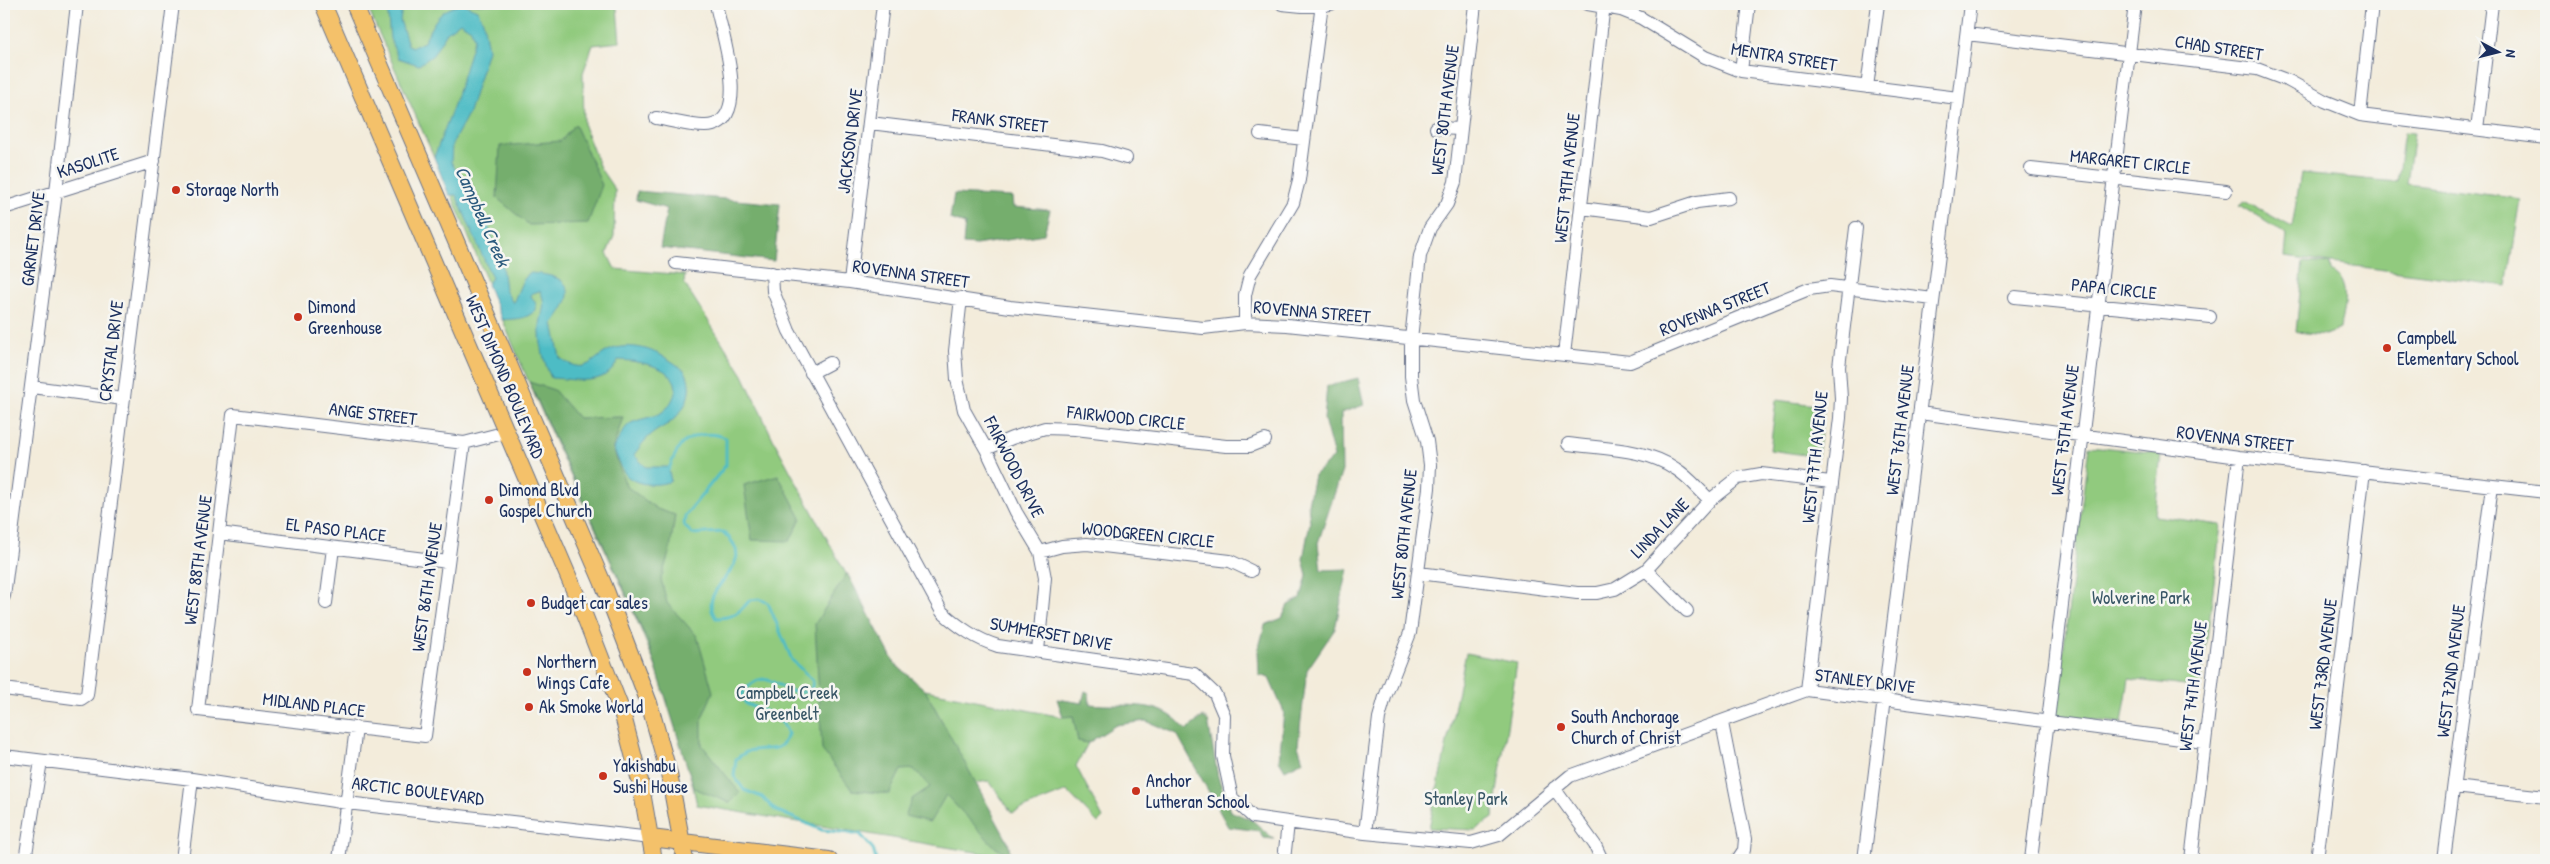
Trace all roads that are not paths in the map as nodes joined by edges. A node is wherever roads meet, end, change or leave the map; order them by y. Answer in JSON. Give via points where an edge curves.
{"nodes":[{"id":1,"x":78,"y":4,"type":"edge"},
{"id":2,"x":173,"y":4,"type":"edge"},
{"id":3,"x":323,"y":4,"type":"edge"},
{"id":4,"x":354,"y":4,"type":"edge"},
{"id":5,"x":716,"y":4,"type":"edge"},
{"id":6,"x":883,"y":4,"type":"edge"},
{"id":7,"x":1282,"y":4,"type":"edge"},
{"id":8,"x":1325,"y":4,"type":"edge"},
{"id":9,"x":1475,"y":4,"type":"edge"},
{"id":10,"x":1588,"y":4,"type":"edge"},
{"id":11,"x":1749,"y":4,"type":"edge"},
{"id":12,"x":1878,"y":4,"type":"edge"},
{"id":13,"x":1970,"y":4,"type":"edge"},
{"id":14,"x":2135,"y":4,"type":"edge"},
{"id":15,"x":2372,"y":4,"type":"edge"},
{"id":16,"x":2492,"y":4,"type":"edge"},
{"id":17,"x":1604,"y":5,"type":"edge"},
{"id":18,"x":1967,"y":34,"type":"junction"},
{"id":19,"x":2129,"y":52,"type":"junction"},
{"id":20,"x":1740,"y":71,"type":"junction"},
{"id":21,"x":1867,"y":87,"type":"junction"},
{"id":22,"x":1958,"y":98,"type":"junction"},
{"id":23,"x":2360,"y":115,"type":"junction"},
{"id":24,"x":656,"y":118,"type":"dead end"},
{"id":25,"x":870,"y":123,"type":"junction"},
{"id":26,"x":1436,"y":128,"type":"dead end"},
{"id":27,"x":2477,"y":129,"type":"junction"},
{"id":28,"x":1461,"y":130,"type":"junction"},
{"id":29,"x":1260,"y":134,"type":"dead end"},
{"id":30,"x":2546,"y":138,"type":"edge"},
{"id":31,"x":1304,"y":139,"type":"junction"},
{"id":32,"x":1126,"y":158,"type":"dead end"},
{"id":33,"x":154,"y":161,"type":"junction"},
{"id":34,"x":2031,"y":169,"type":"dead end"},
{"id":35,"x":2114,"y":178,"type":"junction"},
{"id":36,"x":2226,"y":191,"type":"dead end"},
{"id":37,"x":56,"y":192,"type":"junction"},
{"id":38,"x":1729,"y":198,"type":"dead end"},
{"id":39,"x":4,"y":208,"type":"edge"},
{"id":40,"x":1582,"y":208,"type":"junction"},
{"id":41,"x":1856,"y":228,"type":"dead end"},
{"id":42,"x":676,"y":263,"type":"dead end"},
{"id":43,"x":772,"y":273,"type":"junction"},
{"id":44,"x":850,"y":282,"type":"junction"},
{"id":45,"x":1848,"y":289,"type":"junction"},
{"id":46,"x":2015,"y":297,"type":"dead end"},
{"id":47,"x":961,"y":298,"type":"junction"},
{"id":48,"x":1933,"y":299,"type":"junction"},
{"id":49,"x":2097,"y":305,"type":"junction"},
{"id":50,"x":2210,"y":317,"type":"dead end"},
{"id":51,"x":1245,"y":323,"type":"junction"},
{"id":52,"x":1411,"y":338,"type":"junction"},
{"id":53,"x":1564,"y":355,"type":"junction"},
{"id":54,"x":830,"y":362,"type":"dead end"},
{"id":55,"x":812,"y":373,"type":"junction"},
{"id":56,"x":32,"y":387,"type":"junction"},
{"id":57,"x":123,"y":399,"type":"junction"},
{"id":58,"x":1920,"y":413,"type":"junction"},
{"id":59,"x":233,"y":415,"type":"joint"},
{"id":60,"x":507,"y":432,"type":"junction"},
{"id":61,"x":2082,"y":438,"type":"junction"},
{"id":62,"x":1265,"y":440,"type":"dead end"},
{"id":63,"x":464,"y":443,"type":"junction"},
{"id":64,"x":1568,"y":444,"type":"dead end"},
{"id":65,"x":986,"y":449,"type":"junction"},
{"id":66,"x":2239,"y":457,"type":"junction"},
{"id":67,"x":2364,"y":471,"type":"junction"},
{"id":68,"x":1831,"y":482,"type":"junction"},
{"id":69,"x":2492,"y":486,"type":"junction"},
{"id":70,"x":2546,"y":492,"type":"edge"},
{"id":71,"x":1710,"y":500,"type":"junction"},
{"id":72,"x":7,"y":530,"type":"edge"},
{"id":73,"x":219,"y":533,"type":"junction"},
{"id":74,"x":333,"y":548,"type":"junction"},
{"id":75,"x":1040,"y":552,"type":"junction"},
{"id":76,"x":448,"y":562,"type":"junction"},
{"id":77,"x":1646,"y":570,"type":"junction"},
{"id":78,"x":1251,"y":572,"type":"dead end"},
{"id":79,"x":1419,"y":574,"type":"junction"},
{"id":80,"x":4,"y":596,"type":"edge"},
{"id":81,"x":326,"y":603,"type":"dead end"},
{"id":82,"x":1687,"y":611,"type":"dead end"},
{"id":83,"x":1038,"y":652,"type":"junction"},
{"id":84,"x":4,"y":689,"type":"edge"},
{"id":85,"x":1807,"y":690,"type":"junction"},
{"id":86,"x":1884,"y":700,"type":"junction"},
{"id":87,"x":198,"y":710,"type":"joint"},
{"id":88,"x":2047,"y":721,"type":"junction"},
{"id":89,"x":1722,"y":723,"type":"junction"},
{"id":90,"x":356,"y":728,"type":"junction"},
{"id":91,"x":425,"y":736,"type":"joint"},
{"id":92,"x":2204,"y":742,"type":"junction"},
{"id":93,"x":4,"y":756,"type":"edge"},
{"id":94,"x":41,"y":761,"type":"junction"},
{"id":95,"x":192,"y":779,"type":"junction"},
{"id":96,"x":2454,"y":787,"type":"junction"},
{"id":97,"x":1554,"y":788,"type":"junction"},
{"id":98,"x":2546,"y":797,"type":"edge"},
{"id":99,"x":347,"y":803,"type":"junction"},
{"id":100,"x":1288,"y":824,"type":"junction"},
{"id":101,"x":1365,"y":833,"type":"junction"},
{"id":102,"x":651,"y":838,"type":"junction"},
{"id":103,"x":682,"y":842,"type":"junction"},
{"id":104,"x":745,"y":850,"type":"junction"},
{"id":105,"x":1738,"y":859,"type":"edge"},
{"id":106,"x":25,"y":860,"type":"edge"},
{"id":107,"x":182,"y":860,"type":"edge"},
{"id":108,"x":339,"y":860,"type":"edge"},
{"id":109,"x":654,"y":860,"type":"edge"},
{"id":110,"x":685,"y":860,"type":"edge"},
{"id":111,"x":715,"y":860,"type":"edge"},
{"id":112,"x":829,"y":860,"type":"edge"},
{"id":113,"x":1284,"y":860,"type":"edge"},
{"id":114,"x":1602,"y":860,"type":"edge"},
{"id":115,"x":1864,"y":860,"type":"edge"},
{"id":116,"x":2031,"y":860,"type":"edge"},
{"id":117,"x":2191,"y":860,"type":"edge"},
{"id":118,"x":2317,"y":860,"type":"edge"},
{"id":119,"x":2444,"y":860,"type":"edge"}],
"edges":[{"from":1,"to":37,"type":"street","name":"GARNET DRIVE"},
{"from":2,"to":33,"type":"street","name":"CRYSTAL DRIVE"},
{"from":3,"to":60,"type":"main road","name":"WEST DIMOND BOULEVARD"},
{"from":4,"to":103,"type":"main road","name":"WEST DIMOND BOULEVARD","via":[[605,588],[649,703],[669,774]]},
{"from":5,"to":24,"type":"street","via":[[731,66],[731,87],[723,125]]},
{"from":6,"to":25,"type":"street","name":"JACKSON DRIVE"},
{"from":7,"to":8,"type":"street"},
{"from":8,"to":31,"type":"street"},
{"from":9,"to":28,"type":"street","name":"WEST 80TH AVENUE"},
{"from":10,"to":17,"type":"street","name":"MENTRA STREET"},
{"from":11,"to":20,"type":"street"},
{"from":12,"to":21,"type":"street"},
{"from":13,"to":18,"type":"street","name":"WEST 76TH AVENUE"},
{"from":14,"to":19,"type":"street","name":"WEST 75TH AVENUE"},
{"from":15,"to":23,"type":"street"},
{"from":16,"to":27,"type":"street"},
{"from":17,"to":20,"type":"street","name":"MENTRA STREET","via":[[1640,18],[1705,58]]},
{"from":17,"to":40,"type":"street","name":"WEST 79TH AVENUE"},
{"from":18,"to":19,"type":"street","name":"CHAD STREET"},
{"from":18,"to":22,"type":"street","name":"WEST 76TH AVENUE"},
{"from":19,"to":23,"type":"street","name":"CHAD STREET","via":[[2257,69]]},
{"from":19,"to":35,"type":"street","name":"WEST 75TH AVENUE"},
{"from":20,"to":21,"type":"street","name":"MENTRA STREET"},
{"from":21,"to":22,"type":"street","name":"MENTRA STREET"},
{"from":22,"to":48,"type":"street","name":"WEST 76TH AVENUE"},
{"from":23,"to":27,"type":"street","name":"CHAD STREET"},
{"from":25,"to":32,"type":"street","name":"FRANK STREET","via":[[1102,151]]},
{"from":25,"to":44,"type":"street","name":"JACKSON DRIVE"},
{"from":26,"to":28,"type":"street"},
{"from":27,"to":30,"type":"street","name":"CHAD STREET"},
{"from":28,"to":52,"type":"street","name":"WEST 80TH AVENUE","via":[[1455,182],[1447,204],[1430,228],[1420,256]]},
{"from":29,"to":31,"type":"street"},
{"from":31,"to":51,"type":"street","via":[[1300,180],[1293,203],[1250,275],[1245,295]]},
{"from":33,"to":37,"type":"street","name":"KASOLITE"},
{"from":33,"to":57,"type":"street","name":"CRYSTAL DRIVE"},
{"from":34,"to":35,"type":"street","name":"MARGARET CIRCLE"},
{"from":35,"to":36,"type":"street","name":"MARGARET CIRCLE"},
{"from":35,"to":49,"type":"street","name":"WEST 75TH AVENUE"},
{"from":37,"to":39,"type":"street","name":"KASOLITE"},
{"from":37,"to":56,"type":"street","name":"GARNET DRIVE"},
{"from":38,"to":40,"type":"street","via":[[1697,202],[1651,217]]},
{"from":40,"to":53,"type":"street","name":"WEST 79TH AVENUE"},
{"from":41,"to":45,"type":"street","name":"WEST 77TH AVENUE"},
{"from":42,"to":43,"type":"street","name":"ROVENNA STREET"},
{"from":43,"to":44,"type":"street","name":"ROVENNA STREET"},
{"from":43,"to":55,"type":"street","name":"SUMMERSET DRIVE","via":[[773,291],[789,331]]},
{"from":44,"to":47,"type":"street","name":"ROVENNA STREET"},
{"from":45,"to":48,"type":"street","name":"ROVENNA STREET"},
{"from":45,"to":53,"type":"street","name":"ROVENNA STREET","via":[[1830,286],[1809,289],[1630,362]]},
{"from":45,"to":68,"type":"street","name":"WEST 77TH AVENUE","via":[[1839,367],[1840,418]]},
{"from":46,"to":49,"type":"street","name":"PAPA CIRCLE"},
{"from":47,"to":51,"type":"street","name":"ROVENNA STREET","via":[[1010,307],[1203,328]]},
{"from":47,"to":65,"type":"street","name":"FAIRWOOD DRIVE","via":[[955,351],[957,379],[964,410]]},
{"from":48,"to":58,"type":"street","name":"WEST 76TH AVENUE"},
{"from":49,"to":50,"type":"street","name":"PAPA CIRCLE"},
{"from":49,"to":61,"type":"street","name":"WEST 75TH AVENUE"},
{"from":51,"to":52,"type":"street","name":"ROVENNA STREET","via":[[1287,324]]},
{"from":52,"to":53,"type":"street","name":"ROVENNA STREET"},
{"from":52,"to":79,"type":"street","name":"WEST 80TH AVENUE","via":[[1414,400],[1427,441],[1430,465]]},
{"from":54,"to":55,"type":"street"},
{"from":55,"to":83,"type":"street","name":"SUMMERSET DRIVE","via":[[942,612],[981,641]]},
{"from":56,"to":57,"type":"street"},
{"from":56,"to":72,"type":"street","name":"GARNET DRIVE"},
{"from":57,"to":84,"type":"street","name":"CRYSTAL DRIVE","via":[[87,694],[81,699]]},
{"from":58,"to":61,"type":"street","name":"ROVENNA STREET"},
{"from":58,"to":86,"type":"street","name":"WEST 76TH AVENUE"},
{"from":59,"to":63,"type":"street","name":"ANGE STREET"},
{"from":59,"to":73,"type":"street","name":"WEST 88TH AVENUE"},
{"from":60,"to":63,"type":"street","name":"ANGE STREET"},
{"from":60,"to":102,"type":"main road","name":"WEST DIMOND BOULEVARD","via":[[622,712]]},
{"from":61,"to":66,"type":"street","name":"ROVENNA STREET"},
{"from":61,"to":88,"type":"street","name":"WEST 75TH AVENUE"},
{"from":62,"to":65,"type":"street","name":"FAIRWOOD CIRCLE","via":[[1250,446],[1226,446],[1044,428]]},
{"from":63,"to":76,"type":"street","name":"WEST 86TH AVENUE"},
{"from":64,"to":71,"type":"street","via":[[1642,454],[1664,461],[1678,469]]},
{"from":65,"to":75,"type":"street","name":"FAIRWOOD DRIVE","via":[[1016,512]]},
{"from":66,"to":67,"type":"street","name":"ROVENNA STREET"},
{"from":66,"to":92,"type":"street","name":"WEST 74TH AVENUE"},
{"from":67,"to":69,"type":"street","name":"ROVENNA STREET"},
{"from":67,"to":118,"type":"street","name":"WEST 73RD AVENUE"},
{"from":68,"to":71,"type":"street","name":"LINDA LANE","via":[[1748,475],[1738,478]]},
{"from":68,"to":85,"type":"street","name":"WEST 77TH AVENUE"},
{"from":69,"to":70,"type":"street","name":"ROVENNA STREET"},
{"from":69,"to":96,"type":"street","name":"WEST 72ND AVENUE"},
{"from":71,"to":77,"type":"street","name":"LINDA LANE"},
{"from":72,"to":80,"type":"street","name":"GARNET DRIVE"},
{"from":73,"to":74,"type":"street","name":"EL PASO PLACE"},
{"from":73,"to":87,"type":"street","name":"WEST 88TH AVENUE"},
{"from":74,"to":76,"type":"street","name":"EL PASO PLACE"},
{"from":74,"to":81,"type":"street"},
{"from":75,"to":78,"type":"street","name":"WOODGREEN CIRCLE","via":[[1087,544],[1230,561]]},
{"from":75,"to":83,"type":"street","name":"FAIRWOOD DRIVE","via":[[1045,578]]},
{"from":76,"to":91,"type":"street","name":"WEST 86TH AVENUE"},
{"from":77,"to":79,"type":"street","name":"LINDA LANE","via":[[1615,589],[1597,593]]},
{"from":77,"to":82,"type":"street"},
{"from":79,"to":101,"type":"street","name":"WEST 80TH AVENUE","via":[[1410,633],[1380,718]]},
{"from":83,"to":100,"type":"street","name":"SUMMERSET DRIVE","via":[[1194,674],[1214,694],[1224,715],[1224,756],[1232,798],[1253,817]]},
{"from":85,"to":86,"type":"street","name":"STANLEY DRIVE"},
{"from":85,"to":89,"type":"street","name":"STANLEY DRIVE"},
{"from":86,"to":88,"type":"street","name":"STANLEY DRIVE"},
{"from":86,"to":115,"type":"street","name":"WEST 76TH AVENUE"},
{"from":87,"to":90,"type":"street","name":"MIDLAND PLACE"},
{"from":88,"to":92,"type":"street","name":"STANLEY DRIVE"},
{"from":88,"to":116,"type":"street","name":"WEST 75TH AVENUE"},
{"from":89,"to":97,"type":"street","name":"STANLEY DRIVE","via":[[1570,776]]},
{"from":89,"to":105,"type":"street","via":[[1745,839],[1744,850]]},
{"from":90,"to":91,"type":"street","name":"MIDLAND PLACE"},
{"from":90,"to":99,"type":"street"},
{"from":92,"to":117,"type":"street","name":"WEST 74TH AVENUE"},
{"from":93,"to":94,"type":"street","name":"ARCTIC BOULEVARD"},
{"from":94,"to":95,"type":"street","name":"ARCTIC BOULEVARD"},
{"from":94,"to":106,"type":"street"},
{"from":95,"to":99,"type":"street","name":"ARCTIC BOULEVARD"},
{"from":95,"to":107,"type":"street"},
{"from":96,"to":98,"type":"street"},
{"from":96,"to":119,"type":"street","name":"WEST 72ND AVENUE"},
{"from":97,"to":101,"type":"street","name":"STANLEY DRIVE","via":[[1499,835],[1472,843]]},
{"from":97,"to":114,"type":"street","via":[[1596,845]]},
{"from":99,"to":102,"type":"street","name":"ARCTIC BOULEVARD"},
{"from":99,"to":108,"type":"street"},
{"from":100,"to":101,"type":"street","name":"STANLEY DRIVE"},
{"from":100,"to":113,"type":"street"},
{"from":102,"to":103,"type":"main road","name":"ARCTIC BOULEVARD"},
{"from":102,"to":109,"type":"main road","name":"WEST DIMOND BOULEVARD"},
{"from":103,"to":104,"type":"main road","name":"ARCTIC BOULEVARD"},
{"from":103,"to":110,"type":"main road","name":"WEST DIMOND BOULEVARD"},
{"from":104,"to":111,"type":"main road","via":[[719,856]]},
{"from":104,"to":112,"type":"main road","name":"ARCTIC BOULEVARD"}]}
